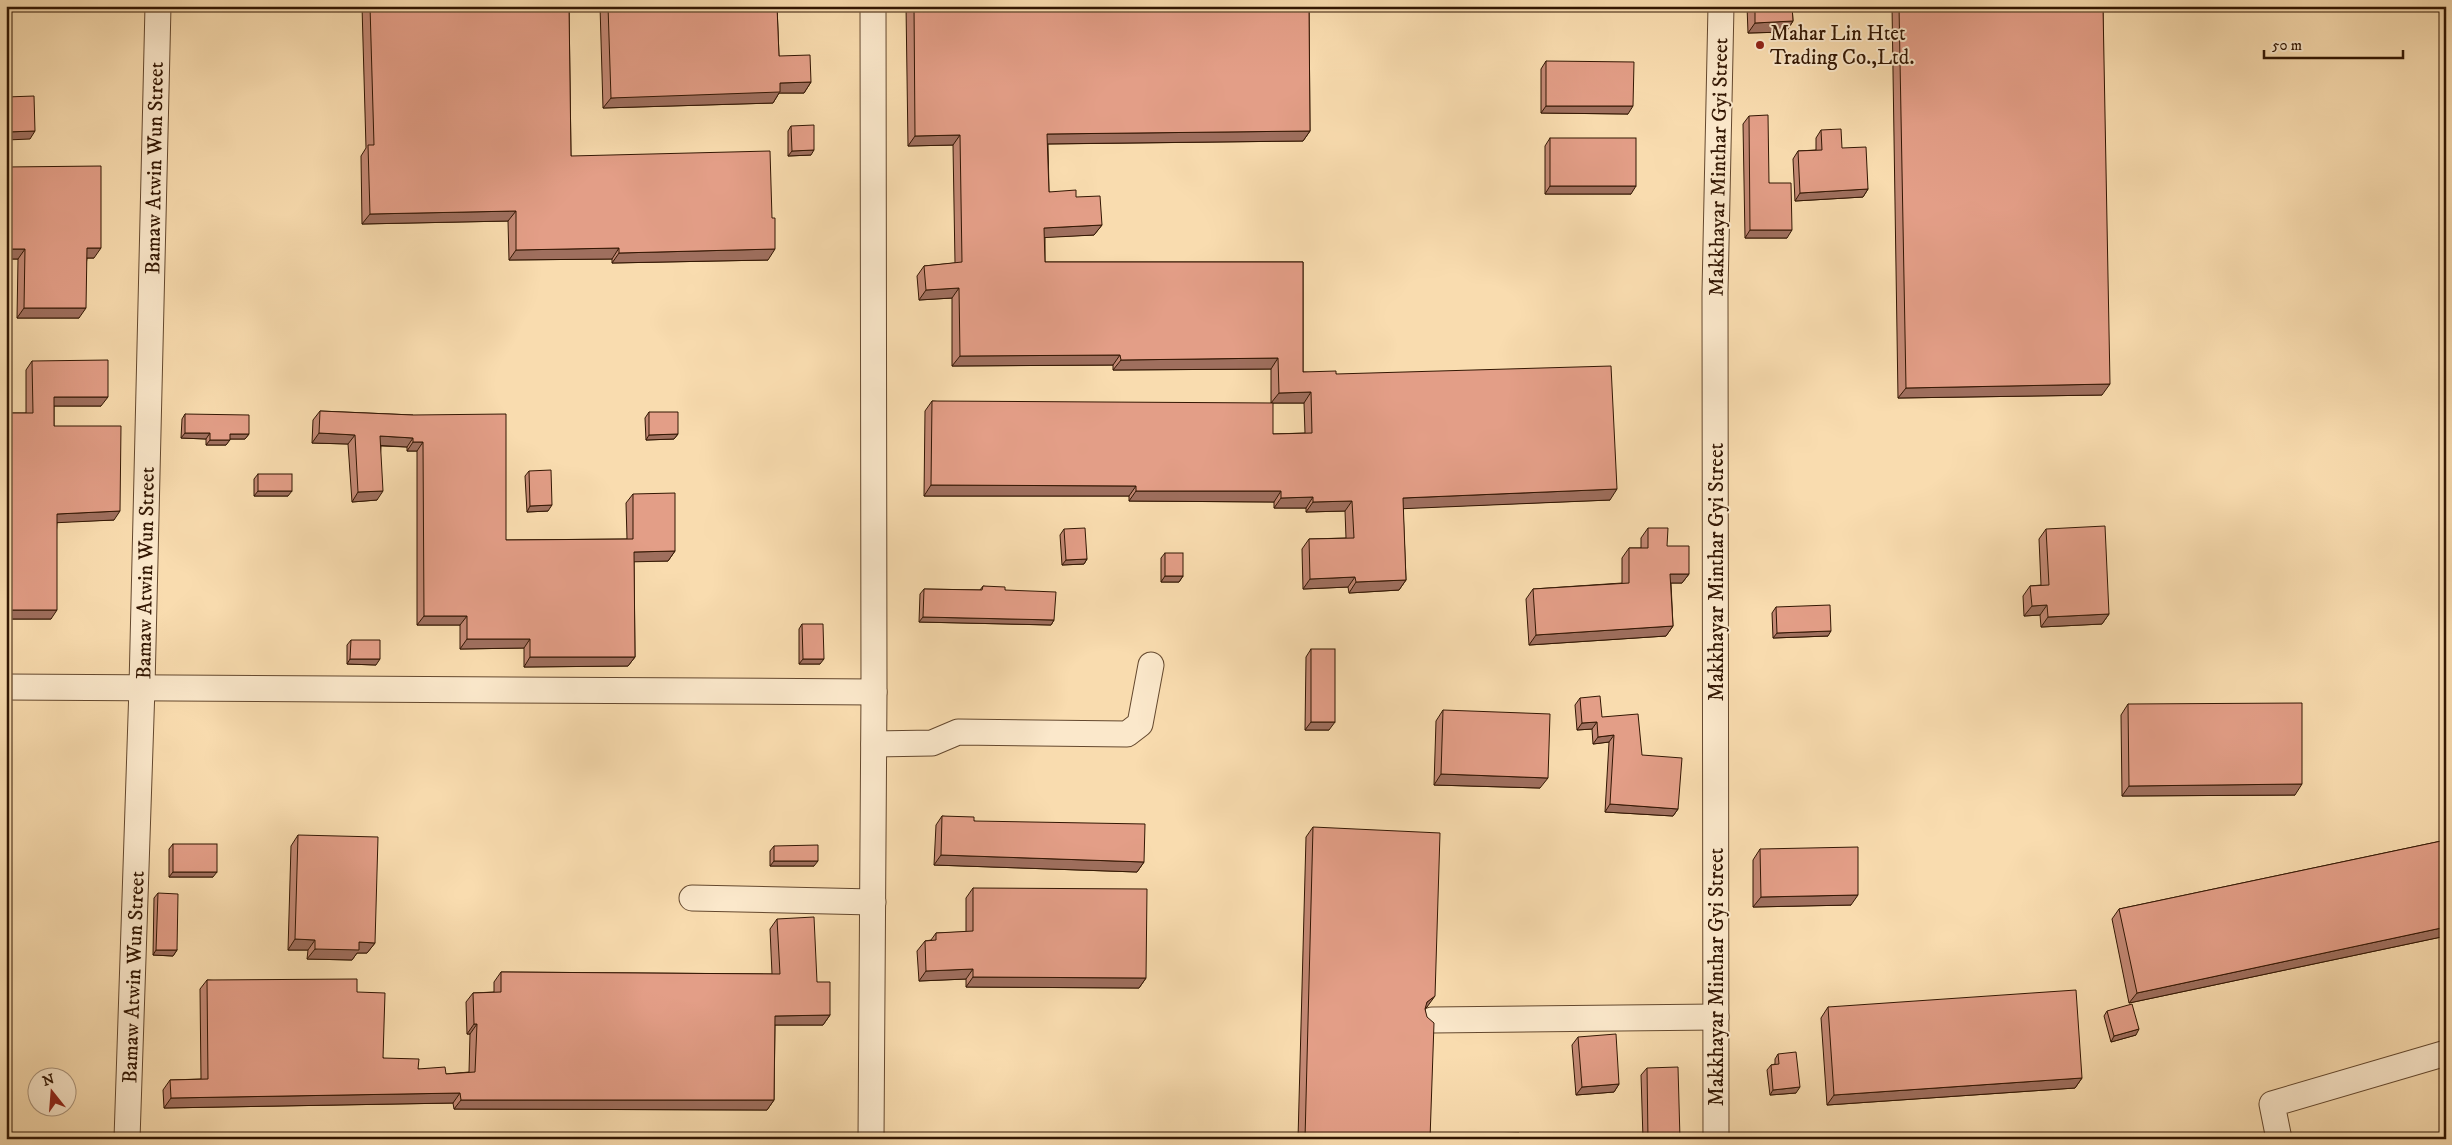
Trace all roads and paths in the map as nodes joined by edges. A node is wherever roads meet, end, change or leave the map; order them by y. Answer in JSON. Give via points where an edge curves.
{"nodes":[{"id":1,"x":158,"y":6,"type":"edge"},
{"id":2,"x":873,"y":6,"type":"edge"},
{"id":3,"x":1721,"y":6,"type":"edge"},
{"id":4,"x":1151,"y":665,"type":"dead end"},
{"id":5,"x":6,"y":687,"type":"edge"},
{"id":6,"x":142,"y":687,"type":"junction"},
{"id":7,"x":874,"y":692,"type":"junction"},
{"id":8,"x":874,"y":744,"type":"junction"},
{"id":9,"x":692,"y":898,"type":"dead end"},
{"id":10,"x":873,"y":902,"type":"junction"},
{"id":11,"x":1716,"y":1017,"type":"junction"},
{"id":12,"x":1432,"y":1020,"type":"edge"},
{"id":13,"x":2446,"y":1053,"type":"edge"},
{"id":14,"x":127,"y":1139,"type":"edge"},
{"id":15,"x":871,"y":1139,"type":"edge"},
{"id":16,"x":1716,"y":1139,"type":"edge"},
{"id":17,"x":2279,"y":1139,"type":"edge"}],
"edges":[{"from":1,"to":6,"type":"street","name":"Bamaw Atwin Wun Street"},
{"from":2,"to":7,"type":"street"},
{"from":3,"to":11,"type":"street","name":"Makkhayar Minthar Gyi Street","via":[[1715,292]]},
{"from":4,"to":8,"type":"street","via":[[1140,724],[1127,734],[958,732],[932,743]]},
{"from":5,"to":6,"type":"street"},
{"from":6,"to":7,"type":"street"},
{"from":6,"to":14,"type":"street","name":"Bamaw Atwin Wun Street"},
{"from":7,"to":8,"type":"street"},
{"from":8,"to":10,"type":"street"},
{"from":9,"to":10,"type":"street"},
{"from":10,"to":15,"type":"street"},
{"from":11,"to":12,"type":"street"},
{"from":11,"to":16,"type":"street","name":"Makkhayar Minthar Gyi Street"},
{"from":13,"to":17,"type":"street","via":[[2272,1104]]}]}
